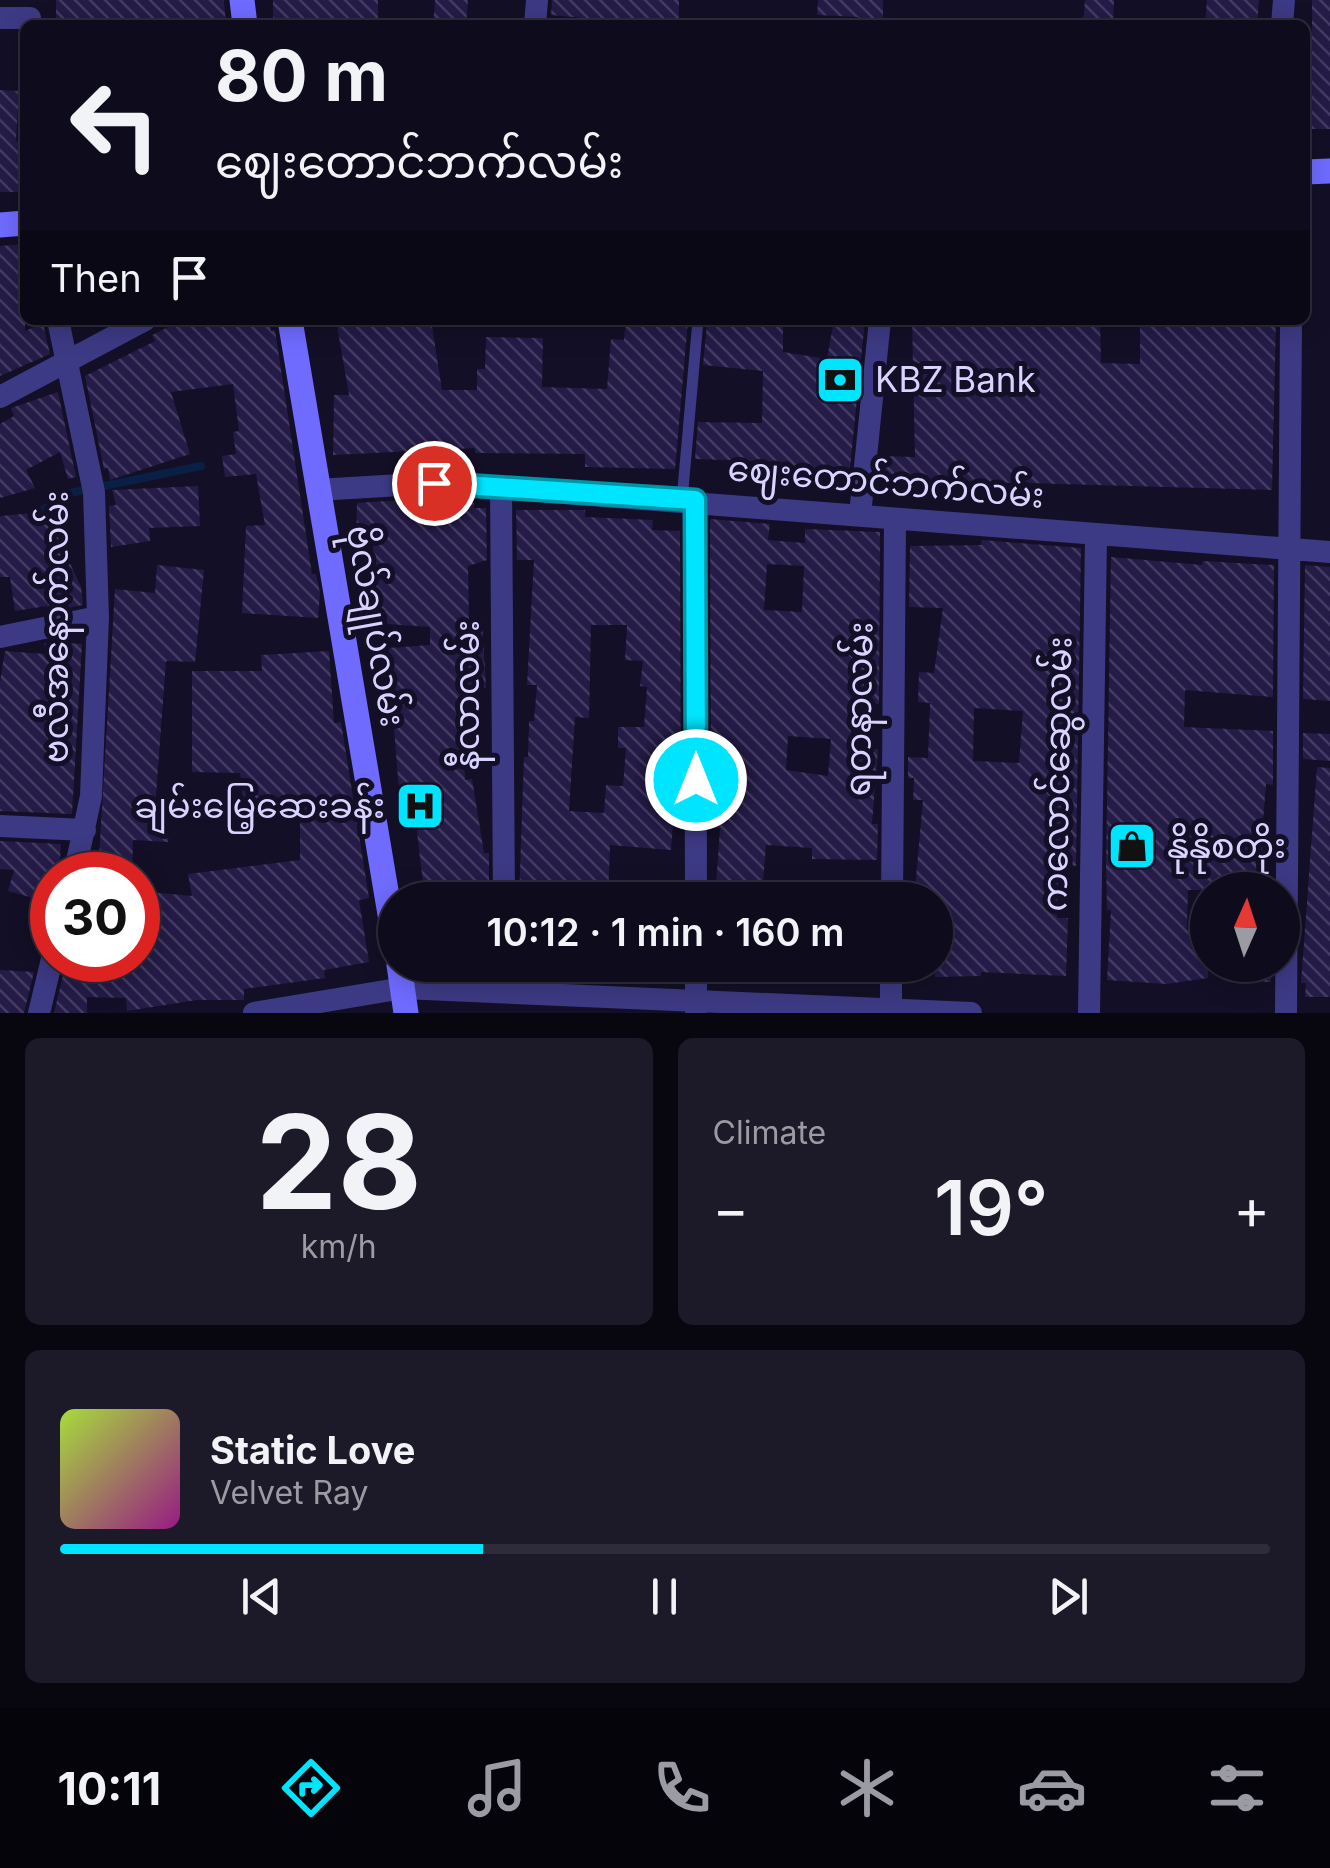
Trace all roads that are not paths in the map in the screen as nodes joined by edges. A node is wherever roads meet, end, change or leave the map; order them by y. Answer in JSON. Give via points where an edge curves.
{"nodes":[{"id":1,"x":29,"y":14,"type":"edge"},
{"id":2,"x":0,"y":18,"type":"edge"},
{"id":3,"x":59,"y":325,"type":"edge"},
{"id":4,"x":136,"y":325,"type":"edge"},
{"id":5,"x":291,"y":325,"type":"edge"},
{"id":6,"x":698,"y":325,"type":"edge"},
{"id":7,"x":879,"y":325,"type":"edge"},
{"id":8,"x":1292,"y":325,"type":"edge"},
{"id":9,"x":66,"y":360,"type":"junction"},
{"id":10,"x":0,"y":397,"type":"edge"},
{"id":11,"x":317,"y":490,"type":"junction"},
{"id":12,"x":501,"y":490,"type":"junction"},
{"id":13,"x":688,"y":500,"type":"junction"},
{"id":14,"x":860,"y":515,"type":"junction"},
{"id":15,"x":896,"y":518,"type":"junction"},
{"id":16,"x":1096,"y":536,"type":"junction"},
{"id":17,"x":1289,"y":548,"type":"junction"},
{"id":18,"x":1330,"y":552,"type":"edge"},
{"id":19,"x":98,"y":616,"type":"junction"},
{"id":20,"x":0,"y":637,"type":"edge"},
{"id":21,"x":0,"y":826,"type":"edge"},
{"id":22,"x":85,"y":830,"type":"junction"},
{"id":23,"x":80,"y":852,"type":"edge"},
{"id":24,"x":384,"y":882,"type":"edge"},
{"id":25,"x":504,"y":882,"type":"edge"},
{"id":26,"x":696,"y":882,"type":"edge"},
{"id":27,"x":892,"y":882,"type":"edge"},
{"id":28,"x":46,"y":982,"type":"edge"},
{"id":29,"x":504,"y":982,"type":"edge"},
{"id":30,"x":891,"y":982,"type":"edge"},
{"id":31,"x":402,"y":989,"type":"edge"},
{"id":32,"x":504,"y":989,"type":"junction"},
{"id":33,"x":696,"y":1006,"type":"edge"},
{"id":34,"x":891,"y":1011,"type":"edge"},
{"id":35,"x":39,"y":1013,"type":"edge"},
{"id":36,"x":254,"y":1013,"type":"edge"},
{"id":37,"x":972,"y":1013,"type":"edge"},
{"id":38,"x":1089,"y":1013,"type":"edge"},
{"id":39,"x":1286,"y":1013,"type":"edge"}],
"edges":[{"from":1,"to":2,"type":"street"},
{"from":3,"to":9,"type":"street","name":"ဗလီအနောက်လမ်း"},
{"from":4,"to":9,"type":"street"},
{"from":5,"to":11,"type":"street","name":"ဗိုလ်ချုပ်လမ်း"},
{"from":6,"to":13,"type":"lane"},
{"from":7,"to":14,"type":"street"},
{"from":8,"to":17,"type":"street"},
{"from":9,"to":10,"type":"street"},
{"from":9,"to":19,"type":"street","name":"ဗလီအနောက်လမ်း","via":[[94,492]]},
{"from":11,"to":12,"type":"street","name":"ဈေးတောင်ဘက်လမ်း","via":[[434,483]]},
{"from":11,"to":24,"type":"street","name":"ဗိုလ်ချုပ်လမ်း"},
{"from":12,"to":13,"type":"street","name":"ဈေးတောင်ဘက်လမ်း"},
{"from":12,"to":25,"type":"street","name":"နီလာလမ်း"},
{"from":13,"to":14,"type":"street","name":"ဈေးတောင်ဘက်လမ်း"},
{"from":13,"to":26,"type":"street"},
{"from":14,"to":15,"type":"street","name":"ဈေးတောင်ဘက်လမ်း"},
{"from":15,"to":16,"type":"street","name":"ဈေးတောင်ဘက်လမ်း"},
{"from":15,"to":27,"type":"street","name":"ရတနာလမ်း"},
{"from":16,"to":17,"type":"street","name":"ဈေးတောင်ဘက်လမ်း"},
{"from":16,"to":38,"type":"street","name":"ကလောင်ဆွေလမ်း"},
{"from":17,"to":18,"type":"street","name":"ဈေးတောင်ဘက်လမ်း"},
{"from":17,"to":39,"type":"street"},
{"from":19,"to":20,"type":"street"},
{"from":19,"to":22,"type":"street","name":"ဗလီအနောက်လမ်း"},
{"from":21,"to":22,"type":"street"},
{"from":22,"to":23,"type":"street","name":"ဗလီအနောက်လမ်း"},
{"from":28,"to":35,"type":"street"},
{"from":29,"to":32,"type":"street"},
{"from":30,"to":34,"type":"street"},
{"from":31,"to":32,"type":"street"},
{"from":31,"to":36,"type":"street"},
{"from":32,"to":33,"type":"street"},
{"from":33,"to":34,"type":"street"},
{"from":34,"to":37,"type":"street"}]}
